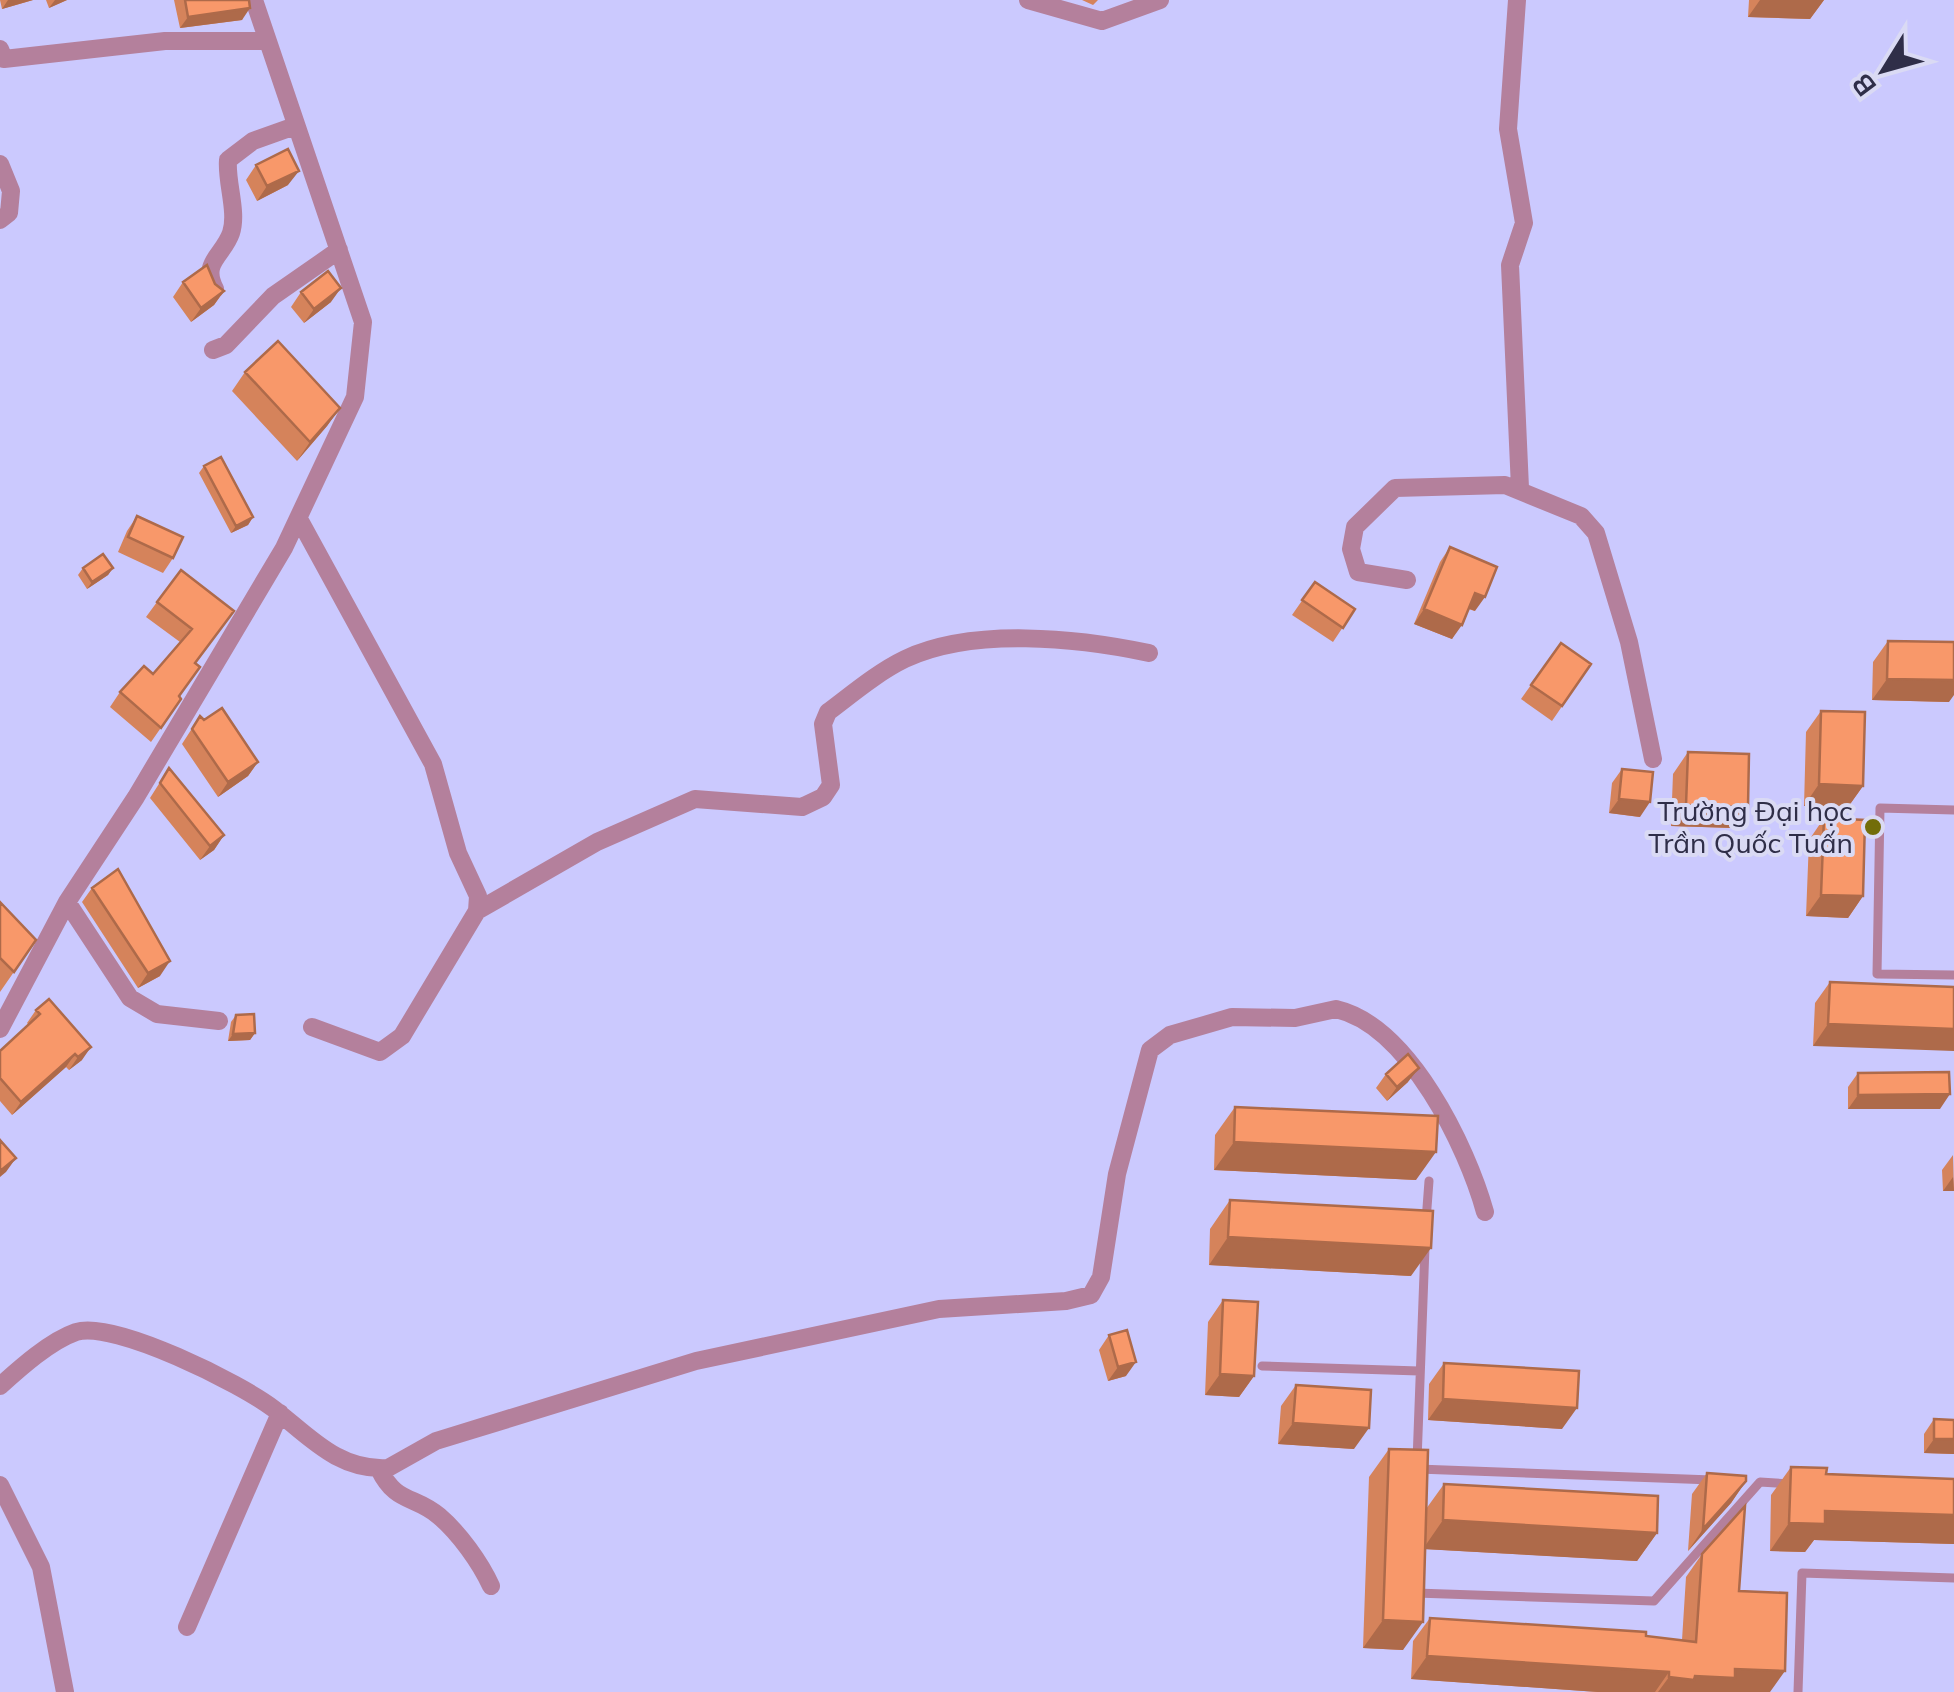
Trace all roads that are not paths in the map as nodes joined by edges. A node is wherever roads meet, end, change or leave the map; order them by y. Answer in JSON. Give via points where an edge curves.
{"nodes":[{"id":1,"x":254,"y":0,"type":"edge"},
{"id":2,"x":1028,"y":0,"type":"edge"},
{"id":3,"x":1160,"y":0,"type":"edge"},
{"id":4,"x":1517,"y":0,"type":"edge"},
{"id":5,"x":266,"y":42,"type":"junction"},
{"id":6,"x":0,"y":49,"type":"edge"},
{"id":7,"x":295,"y":126,"type":"junction"},
{"id":8,"x":0,"y":164,"type":"edge"},
{"id":9,"x":0,"y":220,"type":"edge"},
{"id":10,"x":338,"y":250,"type":"junction"},
{"id":11,"x":216,"y":293,"type":"edge"},
{"id":12,"x":213,"y":350,"type":"dead end"},
{"id":13,"x":1520,"y":488,"type":"junction"},
{"id":14,"x":299,"y":520,"type":"junction"},
{"id":15,"x":1408,"y":580,"type":"dead end"},
{"id":16,"x":1150,"y":652,"type":"dead end"},
{"id":17,"x":1653,"y":758,"type":"dead end"},
{"id":18,"x":1954,"y":810,"type":"edge"},
{"id":19,"x":67,"y":902,"type":"junction"},
{"id":20,"x":477,"y":911,"type":"junction"},
{"id":21,"x":1954,"y":975,"type":"edge"},
{"id":22,"x":219,"y":1021,"type":"dead end"},
{"id":23,"x":312,"y":1027,"type":"dead end"},
{"id":24,"x":0,"y":1029,"type":"edge"},
{"id":25,"x":1429,"y":1181,"type":"dead end"},
{"id":26,"x":1485,"y":1212,"type":"dead end"},
{"id":27,"x":1408,"y":1216,"type":"edge"},
{"id":28,"x":1426,"y":1216,"type":"junction"},
{"id":29,"x":1262,"y":1366,"type":"dead end"},
{"id":30,"x":1418,"y":1371,"type":"junction"},
{"id":31,"x":0,"y":1386,"type":"edge"},
{"id":32,"x":280,"y":1413,"type":"junction"},
{"id":33,"x":379,"y":1468,"type":"junction"},
{"id":34,"x":1417,"y":1469,"type":"junction"},
{"id":35,"x":1722,"y":1481,"type":"edge"},
{"id":36,"x":1740,"y":1482,"type":"edge"},
{"id":37,"x":1760,"y":1482,"type":"junction"},
{"id":38,"x":1798,"y":1484,"type":"edge"},
{"id":39,"x":0,"y":1485,"type":"edge"},
{"id":40,"x":1416,"y":1487,"type":"edge"},
{"id":41,"x":1413,"y":1576,"type":"edge"},
{"id":42,"x":1954,"y":1578,"type":"edge"},
{"id":43,"x":491,"y":1586,"type":"dead end"},
{"id":44,"x":187,"y":1627,"type":"dead end"},
{"id":45,"x":65,"y":1692,"type":"edge"},
{"id":46,"x":1798,"y":1692,"type":"edge"}],
"edges":[{"from":1,"to":5,"type":"street"},
{"from":2,"to":3,"type":"street","via":[[1102,22]]},
{"from":4,"to":13,"type":"street","via":[[1508,128],[1524,223],[1510,264]]},
{"from":5,"to":6,"type":"street","via":[[165,42],[4,59]]},
{"from":5,"to":7,"type":"street"},
{"from":7,"to":10,"type":"street"},
{"from":7,"to":11,"type":"street","via":[[253,140],[228,160],[231,232],[212,258],[208,277]]},
{"from":8,"to":9,"type":"street","via":[[11,191],[9,213]]},
{"from":10,"to":12,"type":"street"},
{"from":10,"to":14,"type":"street","via":[[363,322],[359,378],[347,422]]},
{"from":13,"to":15,"type":"street","via":[[1412,485],[1388,492],[1355,527],[1352,562],[1358,572]]},
{"from":13,"to":17,"type":"street","via":[[1580,516],[1596,532],[1630,642]]},
{"from":14,"to":19,"type":"street"},
{"from":14,"to":20,"type":"street","via":[[433,764],[458,853],[478,896]]},
{"from":16,"to":20,"type":"street","via":[[1086,640],[967,642],[906,659],[828,712],[823,724],[831,785],[824,798],[802,808],[695,799],[597,842]]},
{"from":18,"to":21,"type":"lane","via":[[1880,808],[1877,974]]},
{"from":19,"to":22,"type":"street","via":[[130,998],[157,1014]]},
{"from":19,"to":24,"type":"street"},
{"from":20,"to":23,"type":"street","via":[[390,1048],[380,1052]]},
{"from":25,"to":28,"type":"lane"},
{"from":26,"to":33,"type":"street","via":[[1472,1164],[1441,1104],[1386,1040],[1336,1009],[1295,1018],[1232,1017],[1170,1034],[1146,1055],[1091,1295],[939,1309],[696,1361],[436,1441]]},
{"from":27,"to":28,"type":"lane"},
{"from":28,"to":30,"type":"lane"},
{"from":29,"to":30,"type":"lane"},
{"from":30,"to":34,"type":"lane"},
{"from":31,"to":32,"type":"street","via":[[65,1337],[91,1330],[154,1345]]},
{"from":32,"to":33,"type":"street","via":[[323,1450]]},
{"from":32,"to":44,"type":"street"},
{"from":33,"to":43,"type":"street","via":[[397,1494],[437,1514]]},
{"from":34,"to":35,"type":"lane"},
{"from":34,"to":40,"type":"lane"},
{"from":36,"to":37,"type":"lane"},
{"from":37,"to":38,"type":"lane"},
{"from":37,"to":41,"type":"lane","via":[[1654,1602],[1412,1593]]},
{"from":39,"to":45,"type":"street","via":[[40,1568]]},
{"from":42,"to":46,"type":"lane","via":[[1802,1573]]}]}
